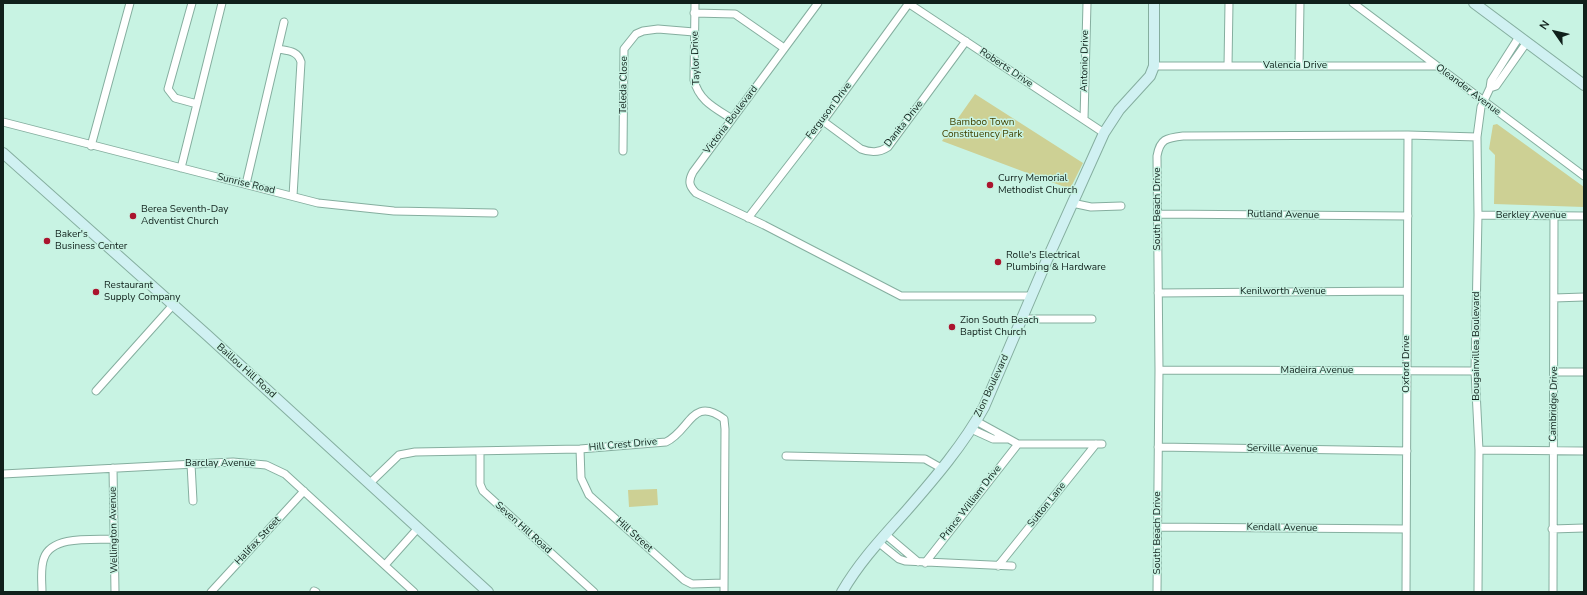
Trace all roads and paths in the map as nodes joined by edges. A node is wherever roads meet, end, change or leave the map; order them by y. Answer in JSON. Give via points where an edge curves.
{"nodes":[{"id":1,"x":130,"y":3,"type":"edge"},
{"id":2,"x":192,"y":3,"type":"edge"},
{"id":3,"x":222,"y":3,"type":"edge"},
{"id":4,"x":695,"y":3,"type":"edge"},
{"id":5,"x":818,"y":3,"type":"edge"},
{"id":6,"x":908,"y":3,"type":"edge"},
{"id":7,"x":1087,"y":3,"type":"edge"},
{"id":8,"x":1154,"y":3,"type":"edge"},
{"id":9,"x":1229,"y":3,"type":"edge"},
{"id":10,"x":1300,"y":3,"type":"edge"},
{"id":11,"x":1353,"y":3,"type":"edge"},
{"id":12,"x":1474,"y":3,"type":"edge"},
{"id":13,"x":694,"y":13,"type":"junction"},
{"id":14,"x":284,"y":22,"type":"dead end"},
{"id":15,"x":694,"y":32,"type":"junction"},
{"id":16,"x":1523,"y":40,"type":"junction"},
{"id":17,"x":966,"y":41,"type":"junction"},
{"id":18,"x":784,"y":48,"type":"junction"},
{"id":19,"x":278,"y":49,"type":"junction"},
{"id":20,"x":1154,"y":66,"type":"junction"},
{"id":21,"x":1228,"y":66,"type":"junction"},
{"id":22,"x":1299,"y":66,"type":"junction"},
{"id":23,"x":1437,"y":66,"type":"junction"},
{"id":24,"x":1584,"y":85,"type":"edge"},
{"id":25,"x":1483,"y":101,"type":"junction"},
{"id":26,"x":197,"y":104,"type":"junction"},
{"id":27,"x":1084,"y":119,"type":"junction"},
{"id":28,"x":732,"y":120,"type":"junction"},
{"id":29,"x":823,"y":121,"type":"junction"},
{"id":30,"x":3,"y":122,"type":"edge"},
{"id":31,"x":1104,"y":133,"type":"junction"},
{"id":32,"x":1408,"y":135,"type":"junction"},
{"id":33,"x":1477,"y":137,"type":"junction"},
{"id":34,"x":91,"y":146,"type":"junction"},
{"id":35,"x":623,"y":151,"type":"dead end"},
{"id":36,"x":3,"y":153,"type":"edge"},
{"id":37,"x":181,"y":168,"type":"junction"},
{"id":38,"x":1584,"y":176,"type":"edge"},
{"id":39,"x":246,"y":184,"type":"junction"},
{"id":40,"x":293,"y":196,"type":"junction"},
{"id":41,"x":1072,"y":202,"type":"junction"},
{"id":42,"x":1121,"y":206,"type":"dead end"},
{"id":43,"x":494,"y":213,"type":"dead end"},
{"id":44,"x":1158,"y":214,"type":"junction"},
{"id":45,"x":1478,"y":215,"type":"junction"},
{"id":46,"x":1408,"y":216,"type":"junction"},
{"id":47,"x":1554,"y":216,"type":"junction"},
{"id":48,"x":1584,"y":216,"type":"edge"},
{"id":49,"x":748,"y":218,"type":"junction"},
{"id":50,"x":1407,"y":291,"type":"junction"},
{"id":51,"x":1158,"y":293,"type":"junction"},
{"id":52,"x":1032,"y":296,"type":"junction"},
{"id":53,"x":1584,"y":297,"type":"edge"},
{"id":54,"x":1554,"y":298,"type":"junction"},
{"id":55,"x":173,"y":305,"type":"junction"},
{"id":56,"x":1022,"y":319,"type":"junction"},
{"id":57,"x":1092,"y":319,"type":"dead end"},
{"id":58,"x":1159,"y":370,"type":"junction"},
{"id":59,"x":1475,"y":371,"type":"junction"},
{"id":60,"x":1407,"y":372,"type":"junction"},
{"id":61,"x":1554,"y":372,"type":"junction"},
{"id":62,"x":1584,"y":372,"type":"edge"},
{"id":63,"x":96,"y":390,"type":"dead end"},
{"id":64,"x":974,"y":425,"type":"junction"},
{"id":65,"x":1018,"y":444,"type":"junction"},
{"id":66,"x":1158,"y":447,"type":"junction"},
{"id":67,"x":580,"y":449,"type":"junction"},
{"id":68,"x":1479,"y":450,"type":"junction"},
{"id":69,"x":1407,"y":451,"type":"junction"},
{"id":70,"x":1553,"y":451,"type":"junction"},
{"id":71,"x":1584,"y":451,"type":"edge"},
{"id":72,"x":480,"y":452,"type":"junction"},
{"id":73,"x":786,"y":456,"type":"dead end"},
{"id":74,"x":191,"y":464,"type":"junction"},
{"id":75,"x":113,"y":468,"type":"junction"},
{"id":76,"x":941,"y":468,"type":"junction"},
{"id":77,"x":3,"y":474,"type":"edge"},
{"id":78,"x":370,"y":483,"type":"junction"},
{"id":79,"x":304,"y":491,"type":"junction"},
{"id":80,"x":193,"y":501,"type":"dead end"},
{"id":81,"x":1158,"y":527,"type":"junction"},
{"id":82,"x":418,"y":528,"type":"junction"},
{"id":83,"x":1584,"y":528,"type":"edge"},
{"id":84,"x":1406,"y":529,"type":"junction"},
{"id":85,"x":1552,"y":529,"type":"junction"},
{"id":86,"x":114,"y":538,"type":"junction"},
{"id":87,"x":882,"y":538,"type":"junction"},
{"id":88,"x":921,"y":562,"type":"junction"},
{"id":89,"x":385,"y":565,"type":"junction"},
{"id":90,"x":998,"y":566,"type":"junction"},
{"id":91,"x":1012,"y":566,"type":"dead end"},
{"id":92,"x":724,"y":583,"type":"junction"},
{"id":93,"x":42,"y":592,"type":"edge"},
{"id":94,"x":115,"y":592,"type":"edge"},
{"id":95,"x":211,"y":592,"type":"edge"},
{"id":96,"x":414,"y":592,"type":"edge"},
{"id":97,"x":488,"y":592,"type":"edge"},
{"id":98,"x":594,"y":592,"type":"edge"},
{"id":99,"x":724,"y":592,"type":"edge"},
{"id":100,"x":842,"y":592,"type":"edge"},
{"id":101,"x":1157,"y":592,"type":"edge"},
{"id":102,"x":1406,"y":592,"type":"edge"},
{"id":103,"x":1478,"y":592,"type":"edge"},
{"id":104,"x":1553,"y":592,"type":"edge"}],
"edges":[{"from":1,"to":34,"type":"street"},
{"from":2,"to":26,"type":"street","via":[[168,89],[175,98]]},
{"from":3,"to":26,"type":"street"},
{"from":4,"to":13,"type":"street","name":"Taylor Drive"},
{"from":5,"to":18,"type":"street","name":"Victoria Boulevard"},
{"from":6,"to":17,"type":"street","name":"Roberts Drive"},
{"from":6,"to":29,"type":"street","name":"Ferguson Drive"},
{"from":7,"to":27,"type":"street","name":"Antonio Drive"},
{"from":8,"to":20,"type":"main road"},
{"from":9,"to":21,"type":"street"},
{"from":10,"to":22,"type":"street"},
{"from":11,"to":23,"type":"street","name":"Oleander Avenue"},
{"from":12,"to":16,"type":"main road"},
{"from":13,"to":15,"type":"street","name":"Taylor Drive"},
{"from":13,"to":18,"type":"street","via":[[735,14]]},
{"from":14,"to":19,"type":"street"},
{"from":15,"to":28,"type":"street","name":"Taylor Drive","via":[[696,88],[704,101]]},
{"from":15,"to":35,"type":"street","name":"Teleda Close","via":[[643,31],[636,34],[624,49]]},
{"from":16,"to":24,"type":"main road"},
{"from":16,"to":25,"type":"street","name":"Bougainvillea Boulevard","via":[[1498,69]]},
{"from":17,"to":27,"type":"street","name":"Roberts Drive"},
{"from":17,"to":29,"type":"street","name":"Danita Drive","via":[[888,147],[882,151],[868,152],[861,149]]},
{"from":18,"to":28,"type":"street","name":"Victoria Boulevard"},
{"from":19,"to":39,"type":"street"},
{"from":19,"to":40,"type":"street","via":[[293,52],[302,62]]},
{"from":20,"to":21,"type":"street","name":"Valencia Drive"},
{"from":20,"to":31,"type":"main road","name":"Zion Boulevard","via":[[1146,81],[1118,110]]},
{"from":21,"to":22,"type":"street","name":"Valencia Drive"},
{"from":22,"to":23,"type":"street","name":"Valencia Drive"},
{"from":23,"to":25,"type":"street","name":"Oleander Avenue"},
{"from":25,"to":33,"type":"street","name":"Bougainvillea Boulevard"},
{"from":25,"to":38,"type":"street","name":"Oleander Avenue"},
{"from":26,"to":37,"type":"street"},
{"from":27,"to":31,"type":"street","name":"Roberts Drive"},
{"from":28,"to":49,"type":"street","name":"Victoria Boulevard","via":[[689,180],[691,188],[696,193]]},
{"from":29,"to":49,"type":"street","name":"Ferguson Drive"},
{"from":30,"to":34,"type":"street","name":"Sunrise Road"},
{"from":31,"to":41,"type":"main road","name":"Zion Boulevard"},
{"from":32,"to":33,"type":"street","name":"South Beach Drive"},
{"from":32,"to":44,"type":"street","name":"South Beach Drive","via":[[1170,138],[1159,146],[1157,156]]},
{"from":32,"to":46,"type":"street","name":"Oxford Drive"},
{"from":33,"to":45,"type":"street","name":"Bougainvillea Boulevard"},
{"from":34,"to":37,"type":"street","name":"Sunrise Road"},
{"from":36,"to":55,"type":"main road","name":"Baillou Hill Road"},
{"from":37,"to":39,"type":"street","name":"Sunrise Road"},
{"from":39,"to":40,"type":"street","name":"Sunrise Road"},
{"from":40,"to":43,"type":"street","name":"Sunrise Road","via":[[318,203],[394,211]]},
{"from":41,"to":42,"type":"street","via":[[1091,207]]},
{"from":41,"to":52,"type":"main road","name":"Zion Boulevard"},
{"from":44,"to":46,"type":"street","name":"Rutland Avenue"},
{"from":44,"to":51,"type":"street","name":"South Beach Drive"},
{"from":45,"to":47,"type":"street","name":"Berkley Avenue"},
{"from":45,"to":59,"type":"street","name":"Bougainvillea Boulevard"},
{"from":46,"to":50,"type":"street","name":"Oxford Drive"},
{"from":47,"to":48,"type":"street","name":"Berkley Avenue"},
{"from":47,"to":54,"type":"street","name":"Cambridge Drive"},
{"from":49,"to":52,"type":"street","via":[[901,296]]},
{"from":50,"to":51,"type":"street","name":"Kenilworth Avenue"},
{"from":50,"to":60,"type":"street","name":"Oxford Drive"},
{"from":51,"to":58,"type":"street","name":"South Beach Drive"},
{"from":52,"to":56,"type":"main road","name":"Zion Boulevard"},
{"from":53,"to":54,"type":"street"},
{"from":54,"to":61,"type":"street","name":"Cambridge Drive"},
{"from":55,"to":63,"type":"street"},
{"from":55,"to":78,"type":"main road","name":"Baillou Hill Road"},
{"from":56,"to":57,"type":"street"},
{"from":56,"to":64,"type":"main road","name":"Zion Boulevard"},
{"from":58,"to":60,"type":"street","name":"Madeira Avenue"},
{"from":58,"to":66,"type":"street","name":"South Beach Drive"},
{"from":59,"to":60,"type":"street","name":"Madeira Avenue"},
{"from":59,"to":68,"type":"street","name":"Bougainvillea Boulevard"},
{"from":60,"to":69,"type":"street","name":"Oxford Drive"},
{"from":61,"to":62,"type":"street"},
{"from":61,"to":70,"type":"street","name":"Cambridge Drive"},
{"from":64,"to":65,"type":"street"},
{"from":64,"to":76,"type":"main road","name":"Zion Boulevard"},
{"from":65,"to":88,"type":"street","name":"Prince William Drive"},
{"from":65,"to":90,"type":"street","name":"Sutton Lane","via":[[1099,444]]},
{"from":66,"to":69,"type":"street","name":"Serville Avenue"},
{"from":66,"to":81,"type":"street","name":"South Beach Drive"},
{"from":67,"to":72,"type":"street","name":"Hill Crest Drive"},
{"from":67,"to":92,"type":"street","name":"Hill Street","via":[[581,478],[589,495],[684,580],[692,584]]},
{"from":67,"to":92,"type":"street","name":"Hill Crest Drive","via":[[666,442],[675,438],[691,417],[705,410],[724,419]]},
{"from":68,"to":70,"type":"street"},
{"from":68,"to":103,"type":"street","name":"Bougainvillea Boulevard"},
{"from":69,"to":84,"type":"street","name":"Oxford Drive"},
{"from":70,"to":71,"type":"street"},
{"from":70,"to":85,"type":"street","name":"Cambridge Drive"},
{"from":72,"to":78,"type":"street","name":"Hill Crest Drive","via":[[415,452],[399,455]]},
{"from":72,"to":98,"type":"street","name":"Seven Hill Road","via":[[480,484],[483,491]]},
{"from":73,"to":76,"type":"street","via":[[925,459]]},
{"from":74,"to":75,"type":"street","name":"Barclay Avenue"},
{"from":74,"to":79,"type":"street","name":"Barclay Avenue","via":[[242,462],[266,465],[285,474]]},
{"from":74,"to":80,"type":"street"},
{"from":75,"to":77,"type":"street","name":"Barclay Avenue"},
{"from":75,"to":86,"type":"street","name":"Wellington Avenue"},
{"from":76,"to":87,"type":"main road","name":"Zion Boulevard"},
{"from":78,"to":82,"type":"main road","name":"Baillou Hill Road"},
{"from":79,"to":89,"type":"street","name":"Barclay Avenue"},
{"from":79,"to":95,"type":"street","name":"Halifax Street"},
{"from":81,"to":84,"type":"street","name":"Kendall Avenue"},
{"from":81,"to":101,"type":"street","name":"South Beach Drive"},
{"from":82,"to":89,"type":"street"},
{"from":82,"to":97,"type":"main road","name":"Baillou Hill Road"},
{"from":83,"to":85,"type":"street"},
{"from":84,"to":102,"type":"street","name":"Oxford Drive"},
{"from":85,"to":104,"type":"street","name":"Cambridge Drive"},
{"from":86,"to":93,"type":"street","via":[[55,544],[43,559]]},
{"from":86,"to":94,"type":"street","name":"Wellington Avenue"},
{"from":87,"to":88,"type":"street"},
{"from":87,"to":88,"type":"street","via":[[900,560]]},
{"from":87,"to":100,"type":"main road","name":"Zion Boulevard","via":[[857,568]]},
{"from":88,"to":90,"type":"street"},
{"from":89,"to":96,"type":"street","name":"Barclay Avenue"},
{"from":90,"to":91,"type":"street"},
{"from":92,"to":99,"type":"street","name":"Hill Crest Drive"}]}
